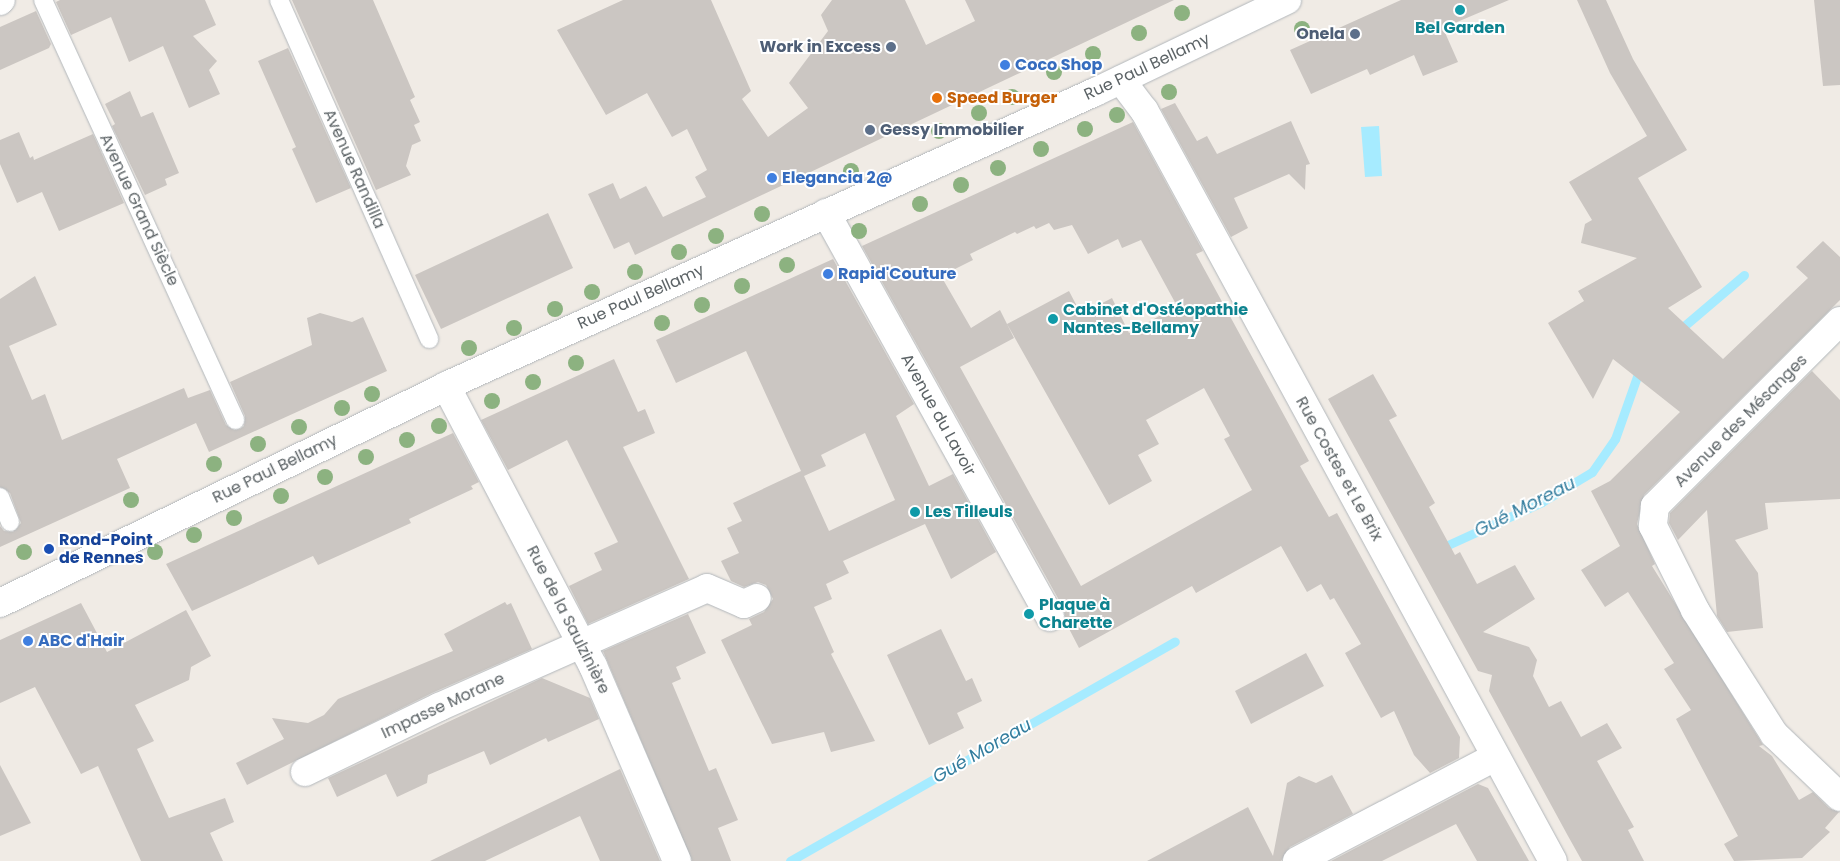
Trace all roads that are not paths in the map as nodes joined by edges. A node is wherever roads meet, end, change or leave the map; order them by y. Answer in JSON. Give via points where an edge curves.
{"nodes":[{"id":1,"x":43,"y":0,"type":"edge"},
{"id":2,"x":279,"y":0,"type":"edge"},
{"id":3,"x":1287,"y":0,"type":"edge"},
{"id":4,"x":1121,"y":80,"type":"junction"},
{"id":5,"x":826,"y":213,"type":"junction"},
{"id":6,"x":1840,"y":321,"type":"edge"},
{"id":7,"x":429,"y":339,"type":"dead end"},
{"id":8,"x":446,"y":386,"type":"junction"},
{"id":9,"x":235,"y":420,"type":"dead end"},
{"id":10,"x":0,"y":497,"type":"edge"},
{"id":11,"x":10,"y":522,"type":"dead end"},
{"id":12,"x":756,"y":598,"type":"dead end"},
{"id":13,"x":0,"y":603,"type":"edge"},
{"id":14,"x":1050,"y":617,"type":"dead end"},
{"id":15,"x":582,"y":643,"type":"junction"},
{"id":16,"x":1495,"y":757,"type":"junction"},
{"id":17,"x":304,"y":772,"type":"dead end"},
{"id":18,"x":1840,"y":797,"type":"edge"},
{"id":19,"x":677,"y":861,"type":"edge"},
{"id":20,"x":1296,"y":861,"type":"edge"},
{"id":21,"x":1553,"y":861,"type":"edge"}],
"edges":[{"from":1,"to":9,"type":"lane","name":"Avenue Grand Siècle"},
{"from":2,"to":7,"type":"lane","name":"Avenue Randilla"},
{"from":3,"to":4,"type":"street","name":"Rue Paul Bellamy"},
{"from":4,"to":5,"type":"street","name":"Rue Paul Bellamy"},
{"from":4,"to":16,"type":"street","name":"Rue Costes et Le Brix","via":[[1144,110]]},
{"from":5,"to":8,"type":"street","name":"Rue Paul Bellamy"},
{"from":5,"to":14,"type":"street","name":"Avenue du Lavoir"},
{"from":6,"to":18,"type":"street","name":"Avenue des Mésanges","via":[[1655,506],[1653,526],[1694,610],[1774,734]]},
{"from":8,"to":13,"type":"street","name":"Rue Paul Bellamy"},
{"from":8,"to":15,"type":"street","name":"Rue de la Saulzinière"},
{"from":10,"to":11,"type":"lane"},
{"from":12,"to":15,"type":"street","name":"Impasse Morane","via":[[744,604],[707,588]]},
{"from":15,"to":17,"type":"street","name":"Impasse Morane","via":[[438,707]]},
{"from":15,"to":19,"type":"street","name":"Rue de la Saulzinière"},
{"from":16,"to":20,"type":"street"},
{"from":16,"to":21,"type":"street","name":"Rue Costes et Le Brix"}]}
